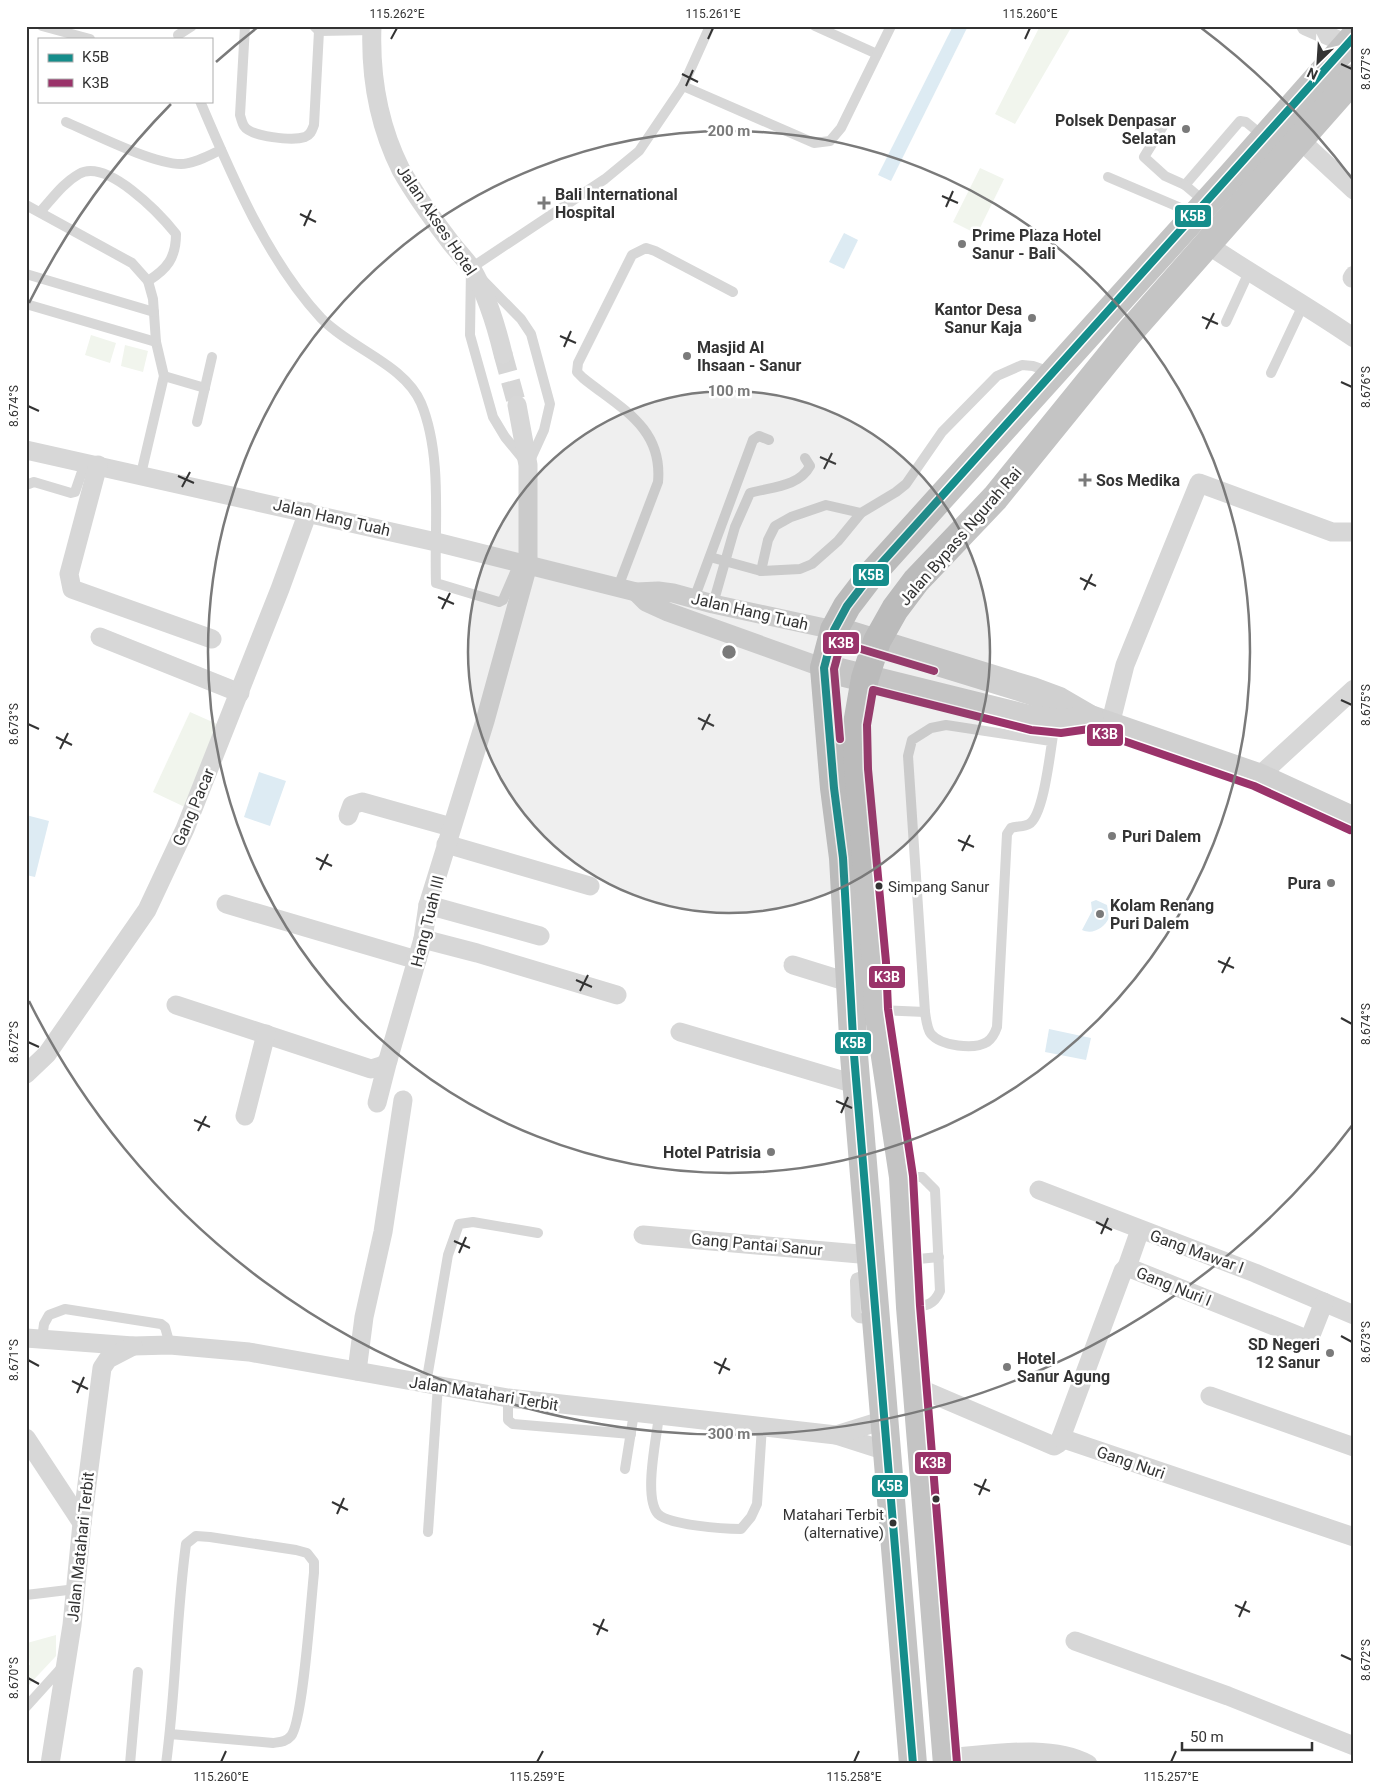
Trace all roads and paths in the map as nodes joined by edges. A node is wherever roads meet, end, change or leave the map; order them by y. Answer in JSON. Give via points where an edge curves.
{"nodes":[{"id":1,"x":42,"y":26,"type":"edge"},
{"id":2,"x":192,"y":26,"type":"edge"},
{"id":3,"x":245,"y":26,"type":"edge"},
{"id":4,"x":710,"y":26,"type":"edge"},
{"id":5,"x":815,"y":26,"type":"edge"},
{"id":6,"x":890,"y":26,"type":"edge"},
{"id":7,"x":1306,"y":26,"type":"edge"},
{"id":8,"x":316,"y":28,"type":"edge"},
{"id":9,"x":372,"y":28,"type":"edge"},
{"id":10,"x":178,"y":33,"type":"edge"},
{"id":11,"x":86,"y":38,"type":"edge"},
{"id":12,"x":1350,"y":41,"type":"edge"},
{"id":13,"x":877,"y":54,"type":"junction"},
{"id":14,"x":1354,"y":78,"type":"edge"},
{"id":15,"x":682,"y":86,"type":"junction"},
{"id":16,"x":200,"y":102,"type":"edge"},
{"id":17,"x":66,"y":122,"type":"dead end"},
{"id":18,"x":1165,"y":123,"type":"dead end"},
{"id":19,"x":1265,"y":138,"type":"junction"},
{"id":20,"x":1299,"y":139,"type":"junction"},
{"id":21,"x":221,"y":150,"type":"junction"},
{"id":22,"x":1232,"y":175,"type":"junction"},
{"id":23,"x":1108,"y":177,"type":"dead end"},
{"id":24,"x":1185,"y":185,"type":"junction"},
{"id":25,"x":1354,"y":190,"type":"edge"},
{"id":26,"x":1251,"y":195,"type":"junction"},
{"id":27,"x":26,"y":205,"type":"edge"},
{"id":28,"x":1201,"y":209,"type":"junction"},
{"id":29,"x":40,"y":212,"type":"junction"},
{"id":30,"x":1208,"y":245,"type":"junction"},
{"id":31,"x":471,"y":268,"type":"junction"},
{"id":32,"x":1249,"y":272,"type":"junction"},
{"id":33,"x":26,"y":274,"type":"edge"},
{"id":34,"x":148,"y":281,"type":"junction"},
{"id":35,"x":733,"y":292,"type":"dead end"},
{"id":36,"x":1304,"y":303,"type":"junction"},
{"id":37,"x":26,"y":304,"type":"edge"},
{"id":38,"x":154,"y":312,"type":"junction"},
{"id":39,"x":1226,"y":322,"type":"dead end"},
{"id":40,"x":1354,"y":338,"type":"edge"},
{"id":41,"x":156,"y":342,"type":"junction"},
{"id":42,"x":503,"y":354,"type":"tunnel mouth"},
{"id":43,"x":212,"y":356,"type":"dead end"},
{"id":44,"x":1054,"y":373,"type":"junction"},
{"id":45,"x":1271,"y":374,"type":"dead end"},
{"id":46,"x":164,"y":376,"type":"junction"},
{"id":47,"x":205,"y":388,"type":"junction"},
{"id":48,"x":517,"y":405,"type":"tunnel mouth"},
{"id":49,"x":197,"y":422,"type":"dead end"},
{"id":50,"x":769,"y":440,"type":"dead end"},
{"id":51,"x":26,"y":450,"type":"edge"},
{"id":52,"x":805,"y":458,"type":"dead end"},
{"id":53,"x":92,"y":464,"type":"junction"},
{"id":54,"x":528,"y":464,"type":"junction"},
{"id":55,"x":141,"y":474,"type":"junction"},
{"id":56,"x":736,"y":484,"type":"junction"},
{"id":57,"x":26,"y":485,"type":"edge"},
{"id":58,"x":750,"y":493,"type":"junction"},
{"id":59,"x":308,"y":512,"type":"junction"},
{"id":60,"x":861,"y":513,"type":"junction"},
{"id":61,"x":1354,"y":532,"type":"edge"},
{"id":62,"x":436,"y":542,"type":"junction"},
{"id":63,"x":710,"y":557,"type":"junction"},
{"id":64,"x":724,"y":562,"type":"junction"},
{"id":65,"x":524,"y":564,"type":"junction"},
{"id":66,"x":761,"y":571,"type":"junction"},
{"id":67,"x":627,"y":589,"type":"junction"},
{"id":68,"x":694,"y":599,"type":"junction"},
{"id":69,"x":713,"y":604,"type":"junction"},
{"id":70,"x":834,"y":630,"type":"junction"},
{"id":71,"x":100,"y":637,"type":"dead end"},
{"id":72,"x":212,"y":640,"type":"dead end"},
{"id":73,"x":877,"y":641,"type":"junction"},
{"id":74,"x":824,"y":668,"type":"junction"},
{"id":75,"x":865,"y":678,"type":"junction"},
{"id":76,"x":1354,"y":689,"type":"edge"},
{"id":77,"x":240,"y":693,"type":"junction"},
{"id":78,"x":1100,"y":722,"type":"junction"},
{"id":79,"x":1053,"y":732,"type":"junction"},
{"id":80,"x":1258,"y":777,"type":"junction"},
{"id":81,"x":348,"y":816,"type":"dead end"},
{"id":82,"x":1354,"y":821,"type":"edge"},
{"id":83,"x":449,"y":836,"type":"junction"},
{"id":84,"x":590,"y":886,"type":"dead end"},
{"id":85,"x":226,"y":904,"type":"dead end"},
{"id":86,"x":428,"y":905,"type":"junction"},
{"id":87,"x":540,"y":936,"type":"dead end"},
{"id":88,"x":423,"y":939,"type":"junction"},
{"id":89,"x":417,"y":960,"type":"junction"},
{"id":90,"x":793,"y":965,"type":"dead end"},
{"id":91,"x":859,"y":971,"type":"junction"},
{"id":92,"x":617,"y":996,"type":"dead end"},
{"id":93,"x":176,"y":1005,"type":"dead end"},
{"id":94,"x":878,"y":1010,"type":"junction"},
{"id":95,"x":925,"y":1012,"type":"junction"},
{"id":96,"x":680,"y":1032,"type":"dead end"},
{"id":97,"x":266,"y":1034,"type":"junction"},
{"id":98,"x":388,"y":1060,"type":"junction"},
{"id":99,"x":26,"y":1074,"type":"edge"},
{"id":100,"x":858,"y":1085,"type":"junction"},
{"id":101,"x":403,"y":1100,"type":"dead end"},
{"id":102,"x":377,"y":1102,"type":"dead end"},
{"id":103,"x":245,"y":1116,"type":"dead end"},
{"id":104,"x":903,"y":1177,"type":"junction"},
{"id":105,"x":1039,"y":1190,"type":"dead end"},
{"id":106,"x":1140,"y":1230,"type":"junction"},
{"id":107,"x":538,"y":1233,"type":"dead end"},
{"id":108,"x":642,"y":1235,"type":"dead end"},
{"id":109,"x":939,"y":1257,"type":"junction"},
{"id":110,"x":907,"y":1260,"type":"junction"},
{"id":111,"x":872,"y":1264,"type":"junction"},
{"id":112,"x":1127,"y":1267,"type":"junction"},
{"id":113,"x":1324,"y":1302,"type":"junction"},
{"id":114,"x":910,"y":1306,"type":"junction"},
{"id":115,"x":1354,"y":1315,"type":"edge"},
{"id":116,"x":34,"y":1339,"type":"edge"},
{"id":117,"x":170,"y":1345,"type":"junction"},
{"id":118,"x":133,"y":1346,"type":"junction"},
{"id":119,"x":357,"y":1371,"type":"junction"},
{"id":120,"x":432,"y":1385,"type":"junction"},
{"id":121,"x":916,"y":1387,"type":"junction"},
{"id":122,"x":1210,"y":1396,"type":"dead end"},
{"id":123,"x":508,"y":1398,"type":"junction"},
{"id":124,"x":634,"y":1413,"type":"junction"},
{"id":125,"x":659,"y":1415,"type":"junction"},
{"id":126,"x":762,"y":1426,"type":"junction"},
{"id":127,"x":631,"y":1434,"type":"junction"},
{"id":128,"x":836,"y":1435,"type":"junction"},
{"id":129,"x":921,"y":1435,"type":"junction"},
{"id":130,"x":885,"y":1437,"type":"junction"},
{"id":131,"x":26,"y":1438,"type":"edge"},
{"id":132,"x":1061,"y":1438,"type":"junction"},
{"id":133,"x":1354,"y":1448,"type":"edge"},
{"id":134,"x":625,"y":1469,"type":"dead end"},
{"id":135,"x":82,"y":1523,"type":"junction"},
{"id":136,"x":428,"y":1532,"type":"dead end"},
{"id":137,"x":1354,"y":1538,"type":"edge"},
{"id":138,"x":76,"y":1589,"type":"junction"},
{"id":139,"x":26,"y":1594,"type":"edge"},
{"id":140,"x":1075,"y":1642,"type":"dead end"},
{"id":141,"x":67,"y":1661,"type":"junction"},
{"id":142,"x":138,"y":1672,"type":"dead end"},
{"id":143,"x":26,"y":1707,"type":"edge"},
{"id":144,"x":170,"y":1734,"type":"junction"},
{"id":145,"x":1354,"y":1746,"type":"edge"},
{"id":146,"x":947,"y":1761,"type":"edge"},
{"id":147,"x":50,"y":1764,"type":"edge"},
{"id":148,"x":130,"y":1764,"type":"edge"},
{"id":149,"x":166,"y":1764,"type":"edge"},
{"id":150,"x":913,"y":1764,"type":"edge"},
{"id":151,"x":1088,"y":1764,"type":"edge"}],
"edges":[{"from":1,"to":11,"type":"lane"},
{"from":2,"to":10,"type":"lane"},
{"from":3,"to":8,"type":"lane","via":[[240,114],[243,126],[266,137],[304,138],[311,133],[314,125]]},
{"from":4,"to":15,"type":"lane"},
{"from":5,"to":13,"type":"lane"},
{"from":6,"to":13,"type":"lane"},
{"from":7,"to":12,"type":"street"},
{"from":8,"to":9,"type":"lane"},
{"from":9,"to":31,"type":"street","name":"Jalan Akses Hotel","via":[[376,99],[387,137],[402,171]]},
{"from":12,"to":19,"type":"highway","name":"Jalan Bypass Ngurah Rai"},
{"from":13,"to":15,"type":"lane","via":[[841,128],[830,141],[814,144]]},
{"from":14,"to":20,"type":"highway","name":"Jalan Bypass Ngurah Rai"},
{"from":15,"to":31,"type":"lane","via":[[639,151],[605,179]]},
{"from":16,"to":21,"type":"lane"},
{"from":17,"to":21,"type":"lane","via":[[168,163],[183,164]]},
{"from":18,"to":24,"type":"lane","via":[[1144,157],[1165,176]]},
{"from":19,"to":22,"type":"highway","name":"Jalan Bypass Ngurah Rai"},
{"from":19,"to":24,"type":"lane","via":[[1246,122],[1240,121]]},
{"from":20,"to":25,"type":"street"},
{"from":20,"to":26,"type":"highway","name":"Jalan Bypass Ngurah Rai"},
{"from":21,"to":62,"type":"lane","via":[[290,279],[337,334],[400,374],[420,401],[430,433]]},
{"from":22,"to":26,"type":"highway"},
{"from":22,"to":28,"type":"highway","name":"Jalan Bypass Ngurah Rai"},
{"from":23,"to":28,"type":"lane"},
{"from":24,"to":28,"type":"lane"},
{"from":26,"to":30,"type":"highway","name":"Jalan Bypass Ngurah Rai"},
{"from":27,"to":29,"type":"lane"},
{"from":28,"to":44,"type":"highway","name":"Jalan Bypass Ngurah Rai"},
{"from":29,"to":34,"type":"lane","via":[[132,263]]},
{"from":29,"to":34,"type":"lane","via":[[69,181],[89,170],[126,187],[144,199],[176,234],[175,251],[168,267]]},
{"from":30,"to":32,"type":"street"},
{"from":30,"to":73,"type":"highway","name":"Jalan Bypass Ngurah Rai","via":[[1128,334],[995,498],[916,581]]},
{"from":31,"to":42,"type":"street","name":"Jalan Akses Hotel","via":[[494,318]]},
{"from":31,"to":54,"type":"lane","via":[[470,335],[493,417]]},
{"from":31,"to":54,"type":"lane","via":[[531,334],[550,404],[544,430]]},
{"from":32,"to":36,"type":"street"},
{"from":32,"to":39,"type":"lane"},
{"from":33,"to":38,"type":"lane"},
{"from":34,"to":38,"type":"lane"},
{"from":35,"to":67,"type":"lane","via":[[655,251],[639,250],[632,255],[578,363],[577,372],[583,378],[640,423],[656,448],[660,464],[658,482]]},
{"from":36,"to":40,"type":"street"},
{"from":36,"to":45,"type":"lane"},
{"from":37,"to":41,"type":"lane"},
{"from":38,"to":41,"type":"lane"},
{"from":41,"to":46,"type":"lane"},
{"from":43,"to":47,"type":"lane"},
{"from":44,"to":60,"type":"lane","via":[[1022,364],[997,376],[942,432],[906,484]]},
{"from":44,"to":70,"type":"highway","name":"Jalan Bypass Ngurah Rai","via":[[870,576]]},
{"from":46,"to":47,"type":"lane"},
{"from":46,"to":55,"type":"lane"},
{"from":47,"to":49,"type":"lane"},
{"from":48,"to":54,"type":"street"},
{"from":50,"to":56,"type":"lane","via":[[758,436],[753,440]]},
{"from":51,"to":53,"type":"street","name":"Jalan Hang Tuah"},
{"from":52,"to":58,"type":"lane","via":[[810,466],[805,476]]},
{"from":53,"to":55,"type":"street","name":"Jalan Hang Tuah"},
{"from":53,"to":57,"type":"lane","via":[[75,492],[34,482]]},
{"from":53,"to":72,"type":"street","via":[[69,574],[72,589]]},
{"from":54,"to":65,"type":"street"},
{"from":55,"to":59,"type":"street","name":"Jalan Hang Tuah"},
{"from":56,"to":58,"type":"lane"},
{"from":56,"to":63,"type":"lane"},
{"from":58,"to":64,"type":"lane"},
{"from":59,"to":62,"type":"street","name":"Jalan Hang Tuah"},
{"from":59,"to":77,"type":"street","name":"Gang Pacar"},
{"from":60,"to":66,"type":"lane","via":[[838,541],[812,564],[800,569]]},
{"from":60,"to":66,"type":"lane","via":[[826,505],[775,526],[768,540]]},
{"from":61,"to":78,"type":"street","via":[[1332,532],[1199,483]]},
{"from":62,"to":65,"type":"street","name":"Jalan Hang Tuah"},
{"from":62,"to":65,"type":"lane","via":[[436,583],[499,602]]},
{"from":63,"to":64,"type":"lane"},
{"from":63,"to":68,"type":"lane"},
{"from":64,"to":66,"type":"lane"},
{"from":64,"to":69,"type":"lane"},
{"from":65,"to":67,"type":"street","name":"Jalan Hang Tuah"},
{"from":65,"to":83,"type":"street","name":"Hang Tuah III","via":[[485,721]]},
{"from":67,"to":68,"type":"street","name":"Jalan Hang Tuah","via":[[658,591]]},
{"from":67,"to":74,"type":"street","name":"Jalan Hang Tuah","via":[[662,610]]},
{"from":68,"to":69,"type":"street","name":"Jalan Hang Tuah"},
{"from":69,"to":70,"type":"street","name":"Jalan Hang Tuah"},
{"from":70,"to":73,"type":"main road","name":"Jalan Hang Tuah"},
{"from":70,"to":74,"type":"highway","name":"Jalan Bypass Ngurah Rai"},
{"from":71,"to":77,"type":"street"},
{"from":73,"to":75,"type":"highway","name":"Jalan Bypass Ngurah Rai"},
{"from":73,"to":78,"type":"main road","name":"Jalan Hang Tuah","via":[[1032,691]]},
{"from":74,"to":75,"type":"main road","name":"Jalan Hang Tuah"},
{"from":74,"to":91,"type":"highway","name":"Jalan Bypass Ngurah Rai"},
{"from":75,"to":79,"type":"main road","name":"Jalan Hang Tuah","via":[[1015,716]]},
{"from":75,"to":91,"type":"highway","name":"Jalan Bypass Ngurah Rai","via":[[857,724]]},
{"from":76,"to":80,"type":"street"},
{"from":77,"to":99,"type":"street","name":"Gang Pacar","via":[[185,829],[147,910],[47,1054]]},
{"from":78,"to":79,"type":"main road","name":"Jalan Hang Tuah"},
{"from":78,"to":80,"type":"main road","name":"Jalan Hang Tuah"},
{"from":79,"to":95,"type":"lane","via":[[1041,804],[1034,820],[1029,825],[1010,828],[1007,834],[998,1027],[984,1044],[938,1040],[929,1030]]},
{"from":79,"to":95,"type":"lane","via":[[946,725],[931,728],[912,740],[908,756]]},
{"from":80,"to":82,"type":"main road","name":"Jalan Hang Tuah"},
{"from":81,"to":83,"type":"street","via":[[352,805],[362,802]]},
{"from":83,"to":84,"type":"street"},
{"from":83,"to":86,"type":"street","name":"Hang Tuah III"},
{"from":85,"to":89,"type":"street"},
{"from":86,"to":87,"type":"street"},
{"from":86,"to":88,"type":"street","name":"Hang Tuah III"},
{"from":88,"to":89,"type":"street","name":"Hang Tuah III"},
{"from":88,"to":92,"type":"street","via":[[477,952]]},
{"from":89,"to":98,"type":"street","name":"Hang Tuah III"},
{"from":90,"to":91,"type":"street"},
{"from":91,"to":94,"type":"highway","name":"Jalan Bypass Ngurah Rai"},
{"from":91,"to":100,"type":"highway","name":"Jalan Bypass Ngurah Rai"},
{"from":93,"to":97,"type":"street"},
{"from":94,"to":95,"type":"lane"},
{"from":94,"to":104,"type":"highway","name":"Jalan Bypass Ngurah Rai"},
{"from":96,"to":100,"type":"street"},
{"from":97,"to":98,"type":"street","via":[[371,1069],[384,1066]]},
{"from":97,"to":103,"type":"street"},
{"from":98,"to":102,"type":"street","name":"Hang Tuah III"},
{"from":100,"to":111,"type":"highway","name":"Jalan Bypass Ngurah Rai"},
{"from":101,"to":119,"type":"street"},
{"from":104,"to":109,"type":"lane","via":[[922,1177],[935,1190]]},
{"from":104,"to":110,"type":"highway","name":"Jalan Bypass Ngurah Rai"},
{"from":105,"to":106,"type":"street","name":"Gang Mawar I"},
{"from":106,"to":112,"type":"street"},
{"from":106,"to":113,"type":"street","name":"Gang Mawar I"},
{"from":107,"to":120,"type":"lane","via":[[473,1222],[459,1224],[448,1255]]},
{"from":108,"to":111,"type":"street","name":"Gang Pantai Sanur"},
{"from":109,"to":110,"type":"lane"},
{"from":109,"to":114,"type":"lane","via":[[940,1291],[937,1299],[926,1306]]},
{"from":110,"to":114,"type":"highway","name":"Jalan Bypass Ngurah Rai"},
{"from":111,"to":130,"type":"highway","name":"Jalan Bypass Ngurah Rai"},
{"from":112,"to":113,"type":"street","name":"Gang Nuri I","via":[[1308,1340]]},
{"from":112,"to":132,"type":"street","name":"Gang Nuri I"},
{"from":113,"to":115,"type":"street","name":"Gang Mawar I"},
{"from":114,"to":121,"type":"highway","name":"Jalan Bypass Ngurah Rai"},
{"from":116,"to":117,"type":"lane","via":[[49,1315],[65,1309],[161,1324],[166,1327]]},
{"from":116,"to":118,"type":"street","name":"Jalan Matahari Terbit"},
{"from":117,"to":118,"type":"street","name":"Jalan Matahari Terbit"},
{"from":117,"to":119,"type":"street","name":"Jalan Matahari Terbit","via":[[249,1352]]},
{"from":118,"to":135,"type":"street","name":"Jalan Matahari Terbit","via":[[108,1359],[102,1368]]},
{"from":119,"to":120,"type":"street","name":"Jalan Matahari Terbit"},
{"from":120,"to":123,"type":"street","name":"Jalan Matahari Terbit"},
{"from":120,"to":136,"type":"lane"},
{"from":121,"to":129,"type":"highway","name":"Jalan Bypass Ngurah Rai"},
{"from":121,"to":132,"type":"street","name":"Gang Nuri","via":[[1054,1446]]},
{"from":122,"to":133,"type":"street"},
{"from":123,"to":124,"type":"street","name":"Jalan Matahari Terbit"},
{"from":123,"to":127,"type":"lane","via":[[508,1420],[512,1424]]},
{"from":124,"to":125,"type":"street","name":"Jalan Matahari Terbit"},
{"from":124,"to":127,"type":"lane"},
{"from":125,"to":126,"type":"street","name":"Jalan Matahari Terbit"},
{"from":125,"to":126,"type":"lane","via":[[651,1488],[658,1514],[672,1520],[723,1529],[741,1529],[757,1504]]},
{"from":126,"to":128,"type":"street","name":"Jalan Matahari Terbit"},
{"from":127,"to":134,"type":"lane"},
{"from":128,"to":130,"type":"street","name":"Jalan Matahari Terbit"},
{"from":128,"to":130,"type":"street","name":"Jalan Matahari Terbit"},
{"from":129,"to":130,"type":"highway"},
{"from":129,"to":146,"type":"highway","name":"Jalan Bypass Ngurah Rai"},
{"from":130,"to":150,"type":"highway","name":"Jalan Bypass Ngurah Rai"},
{"from":131,"to":135,"type":"street"},
{"from":132,"to":137,"type":"street","name":"Gang Nuri"},
{"from":135,"to":138,"type":"street","name":"Jalan Matahari Terbit"},
{"from":138,"to":139,"type":"lane"},
{"from":138,"to":141,"type":"street","name":"Jalan Matahari Terbit"},
{"from":140,"to":145,"type":"street","via":[[1228,1696]]},
{"from":141,"to":143,"type":"lane"},
{"from":141,"to":147,"type":"street","name":"Jalan Matahari Terbit"},
{"from":142,"to":148,"type":"lane"},
{"from":144,"to":144,"type":"lane","via":[[186,1544],[196,1536],[210,1536],[307,1553],[314,1562],[313,1582],[298,1713],[291,1736],[283,1742],[273,1743]]},
{"from":144,"to":149,"type":"lane"},
{"from":146,"to":151,"type":"street","via":[[1054,1752],[1074,1756]]}]}
